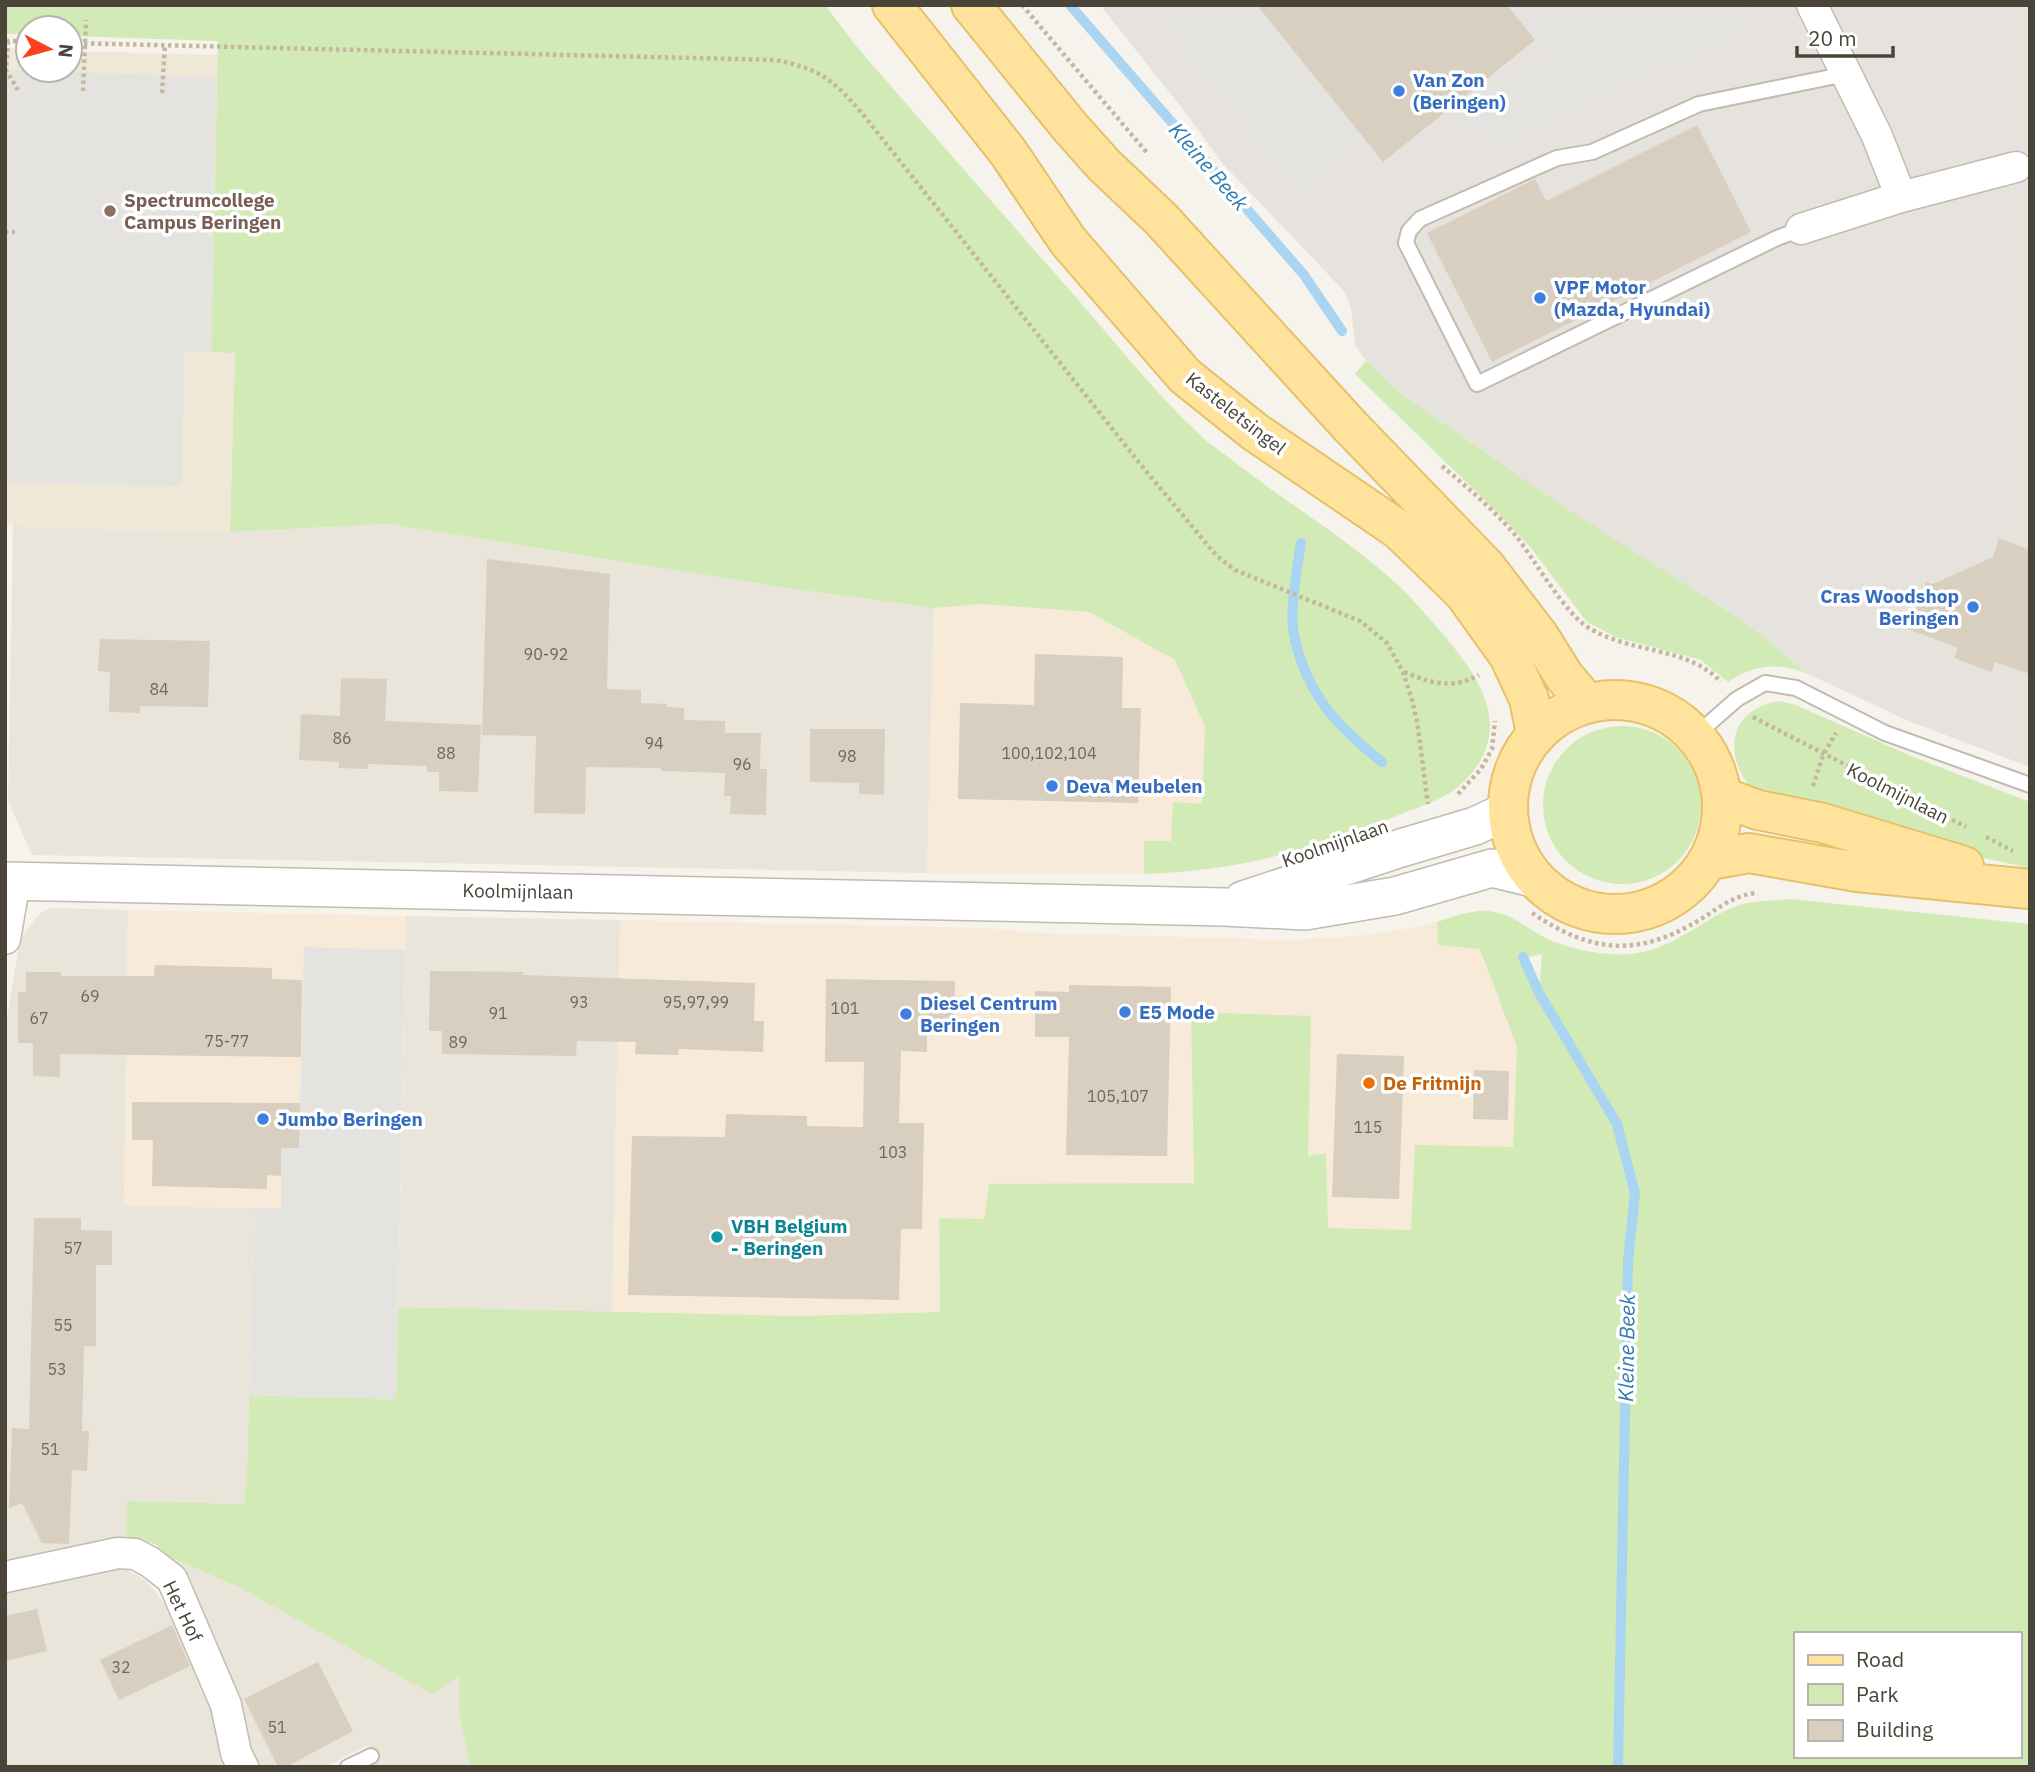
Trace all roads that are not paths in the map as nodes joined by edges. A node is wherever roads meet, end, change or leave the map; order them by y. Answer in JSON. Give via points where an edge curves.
{"nodes":[{"id":1,"x":892,"y":5,"type":"edge"},
{"id":2,"x":971,"y":5,"type":"edge"},
{"id":3,"x":1812,"y":5,"type":"edge"},
{"id":4,"x":1846,"y":74,"type":"junction"},
{"id":5,"x":2016,"y":167,"type":"dead end"},
{"id":6,"x":1901,"y":197,"type":"junction"},
{"id":7,"x":1801,"y":229,"type":"joint"},
{"id":8,"x":1586,"y":702,"type":"junction"},
{"id":9,"x":1536,"y":733,"type":"junction"},
{"id":10,"x":1696,"y":735,"type":"junction"},
{"id":11,"x":2030,"y":785,"type":"edge"},
{"id":12,"x":1723,"y":797,"type":"junction"},
{"id":13,"x":1507,"y":811,"type":"junction"},
{"id":14,"x":1710,"y":860,"type":"junction"},
{"id":15,"x":2027,"y":876,"type":"edge"},
{"id":16,"x":1533,"y":878,"type":"junction"},
{"id":17,"x":10,"y":881,"type":"edge"},
{"id":18,"x":1224,"y":907,"type":"junction"},
{"id":19,"x":5,"y":939,"type":"edge"},
{"id":20,"x":5,"y":1577,"type":"edge"},
{"id":21,"x":370,"y":1756,"type":"dead end"},
{"id":22,"x":243,"y":1767,"type":"edge"},
{"id":23,"x":348,"y":1767,"type":"edge"}],
"edges":[{"from":1,"to":9,"type":"main road","name":"Kasteletsingel","via":[[1008,152],[1068,241],[1185,376],[1255,432],[1399,530],[1464,593],[1508,656],[1529,699]]},
{"from":2,"to":8,"type":"main road","via":[[1104,165],[1161,219],[1350,426],[1486,566]]},
{"from":3,"to":4,"type":"street"},
{"from":4,"to":6,"type":"street"},
{"from":4,"to":7,"type":"lane","via":[[1699,104],[1592,152],[1557,158],[1420,219],[1406,243],[1476,384]]},
{"from":5,"to":6,"type":"street"},
{"from":6,"to":7,"type":"street"},
{"from":8,"to":9,"type":"main road"},
{"from":8,"to":10,"type":"main road","via":[[1626,699],[1664,710]]},
{"from":9,"to":13,"type":"main road","via":[[1514,769]]},
{"from":10,"to":11,"type":"lane","via":[[1737,699],[1765,683],[1796,688],[1885,733]]},
{"from":10,"to":12,"type":"main road","via":[[1714,764]]},
{"from":12,"to":14,"type":"main road","via":[[1721,830]]},
{"from":12,"to":15,"type":"main road","via":[[1758,810]]},
{"from":13,"to":16,"type":"main road","via":[[1514,846]]},
{"from":13,"to":18,"type":"street","name":"Koolmijnlaan","via":[[1475,827]]},
{"from":14,"to":15,"type":"main road","via":[[1749,853],[1857,872]]},
{"from":14,"to":16,"type":"main road","via":[[1688,887],[1659,906],[1626,915],[1591,913],[1570,905]]},
{"from":16,"to":18,"type":"street","name":"Koolmijnlaan","via":[[1492,869],[1395,896],[1305,911]]},
{"from":17,"to":18,"type":"street","name":"Koolmijnlaan"},
{"from":17,"to":19,"type":"street"},
{"from":20,"to":22,"type":"street","name":"Het Hof","via":[[118,1553],[135,1554],[150,1562],[172,1580],[226,1704]]},
{"from":21,"to":23,"type":"lane"}]}
